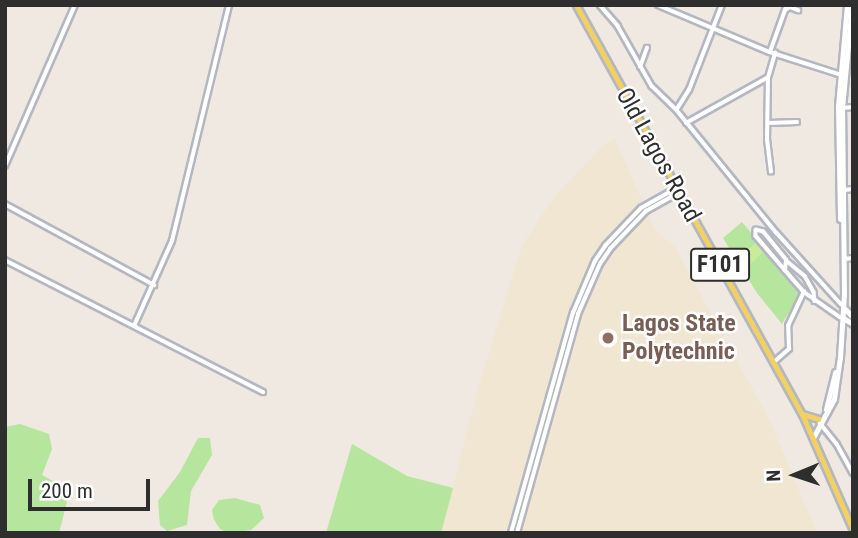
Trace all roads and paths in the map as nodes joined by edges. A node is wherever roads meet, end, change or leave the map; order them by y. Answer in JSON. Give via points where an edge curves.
{"nodes":[{"id":1,"x":75,"y":5,"type":"edge"},
{"id":2,"x":229,"y":5,"type":"edge"},
{"id":3,"x":576,"y":5,"type":"edge"},
{"id":4,"x":600,"y":5,"type":"edge"},
{"id":5,"x":658,"y":5,"type":"edge"},
{"id":6,"x":722,"y":5,"type":"edge"},
{"id":7,"x":848,"y":5,"type":"edge"},
{"id":8,"x":798,"y":10,"type":"dead end"},
{"id":9,"x":713,"y":29,"type":"junction"},
{"id":10,"x":850,"y":45,"type":"edge"},
{"id":11,"x":647,"y":47,"type":"dead end"},
{"id":12,"x":769,"y":51,"type":"junction"},
{"id":13,"x":775,"y":53,"type":"junction"},
{"id":14,"x":640,"y":67,"type":"junction"},
{"id":15,"x":839,"y":74,"type":"junction"},
{"id":16,"x":768,"y":78,"type":"junction"},
{"id":17,"x":853,"y":107,"type":"edge"},
{"id":18,"x":842,"y":108,"type":"junction"},
{"id":19,"x":676,"y":109,"type":"junction"},
{"id":20,"x":797,"y":122,"type":"dead end"},
{"id":21,"x":686,"y":123,"type":"junction"},
{"id":22,"x":768,"y":123,"type":"junction"},
{"id":23,"x":841,"y":136,"type":"junction"},
{"id":24,"x":5,"y":166,"type":"edge"},
{"id":25,"x":771,"y":172,"type":"dead end"},
{"id":26,"x":853,"y":189,"type":"edge"},
{"id":27,"x":678,"y":190,"type":"junction"},
{"id":28,"x":844,"y":190,"type":"junction"},
{"id":29,"x":5,"y":204,"type":"edge"},
{"id":30,"x":853,"y":258,"type":"edge"},
{"id":31,"x":844,"y":259,"type":"junction"},
{"id":32,"x":5,"y":260,"type":"edge"},
{"id":33,"x":786,"y":260,"type":"junction"},
{"id":34,"x":785,"y":270,"type":"junction"},
{"id":35,"x":154,"y":285,"type":"junction"},
{"id":36,"x":804,"y":292,"type":"junction"},
{"id":37,"x":815,"y":301,"type":"junction"},
{"id":38,"x":842,"y":306,"type":"junction"},
{"id":39,"x":853,"y":317,"type":"edge"},
{"id":40,"x":841,"y":318,"type":"junction"},
{"id":41,"x":853,"y":324,"type":"edge"},
{"id":42,"x":134,"y":326,"type":"junction"},
{"id":43,"x":774,"y":362,"type":"junction"},
{"id":44,"x":263,"y":393,"type":"dead end"},
{"id":45,"x":802,"y":414,"type":"junction"},
{"id":46,"x":819,"y":421,"type":"junction"},
{"id":47,"x":809,"y":427,"type":"junction"},
{"id":48,"x":814,"y":436,"type":"junction"},
{"id":49,"x":853,"y":473,"type":"edge"},
{"id":50,"x":853,"y":530,"type":"edge"},
{"id":51,"x":511,"y":533,"type":"edge"},
{"id":52,"x":517,"y":533,"type":"edge"}],
"edges":[{"from":1,"to":24,"type":"street"},
{"from":2,"to":35,"type":"street","via":[[172,241]]},
{"from":3,"to":27,"type":"main road","name":"Old Lagos Road","number":"F101"},
{"from":4,"to":14,"type":"street","via":[[618,26]]},
{"from":5,"to":9,"type":"street"},
{"from":6,"to":9,"type":"street"},
{"from":7,"to":10,"type":"main road"},
{"from":7,"to":15,"type":"main road"},
{"from":8,"to":12,"type":"street","via":[[785,10]]},
{"from":9,"to":12,"type":"street"},
{"from":9,"to":19,"type":"street","via":[[689,90]]},
{"from":10,"to":18,"type":"main road"},
{"from":11,"to":14,"type":"street"},
{"from":12,"to":13,"type":"street"},
{"from":13,"to":15,"type":"street"},
{"from":13,"to":16,"type":"street"},
{"from":14,"to":19,"type":"street"},
{"from":15,"to":23,"type":"main road"},
{"from":16,"to":21,"type":"street"},
{"from":16,"to":22,"type":"street"},
{"from":17,"to":18,"type":"street"},
{"from":18,"to":23,"type":"main road"},
{"from":19,"to":21,"type":"street"},
{"from":20,"to":22,"type":"street"},
{"from":21,"to":38,"type":"street"},
{"from":22,"to":25,"type":"street"},
{"from":23,"to":28,"type":"main road"},
{"from":23,"to":38,"type":"main road"},
{"from":26,"to":28,"type":"street"},
{"from":27,"to":43,"type":"main road","name":"Old Lagos Road","number":"F101"},
{"from":27,"to":51,"type":"street","via":[[640,208],[605,246],[590,271],[560,357]]},
{"from":27,"to":52,"type":"street","via":[[646,211],[600,264],[578,314]]},
{"from":28,"to":31,"type":"main road"},
{"from":29,"to":35,"type":"street"},
{"from":30,"to":31,"type":"street"},
{"from":31,"to":38,"type":"main road"},
{"from":32,"to":42,"type":"street"},
{"from":33,"to":34,"type":"street"},
{"from":33,"to":34,"type":"street","via":[[763,232],[756,230],[756,236]]},
{"from":33,"to":37,"type":"street","via":[[805,276]]},
{"from":34,"to":36,"type":"street"},
{"from":35,"to":42,"type":"street"},
{"from":36,"to":37,"type":"street"},
{"from":36,"to":43,"type":"street","via":[[788,326],[789,349]]},
{"from":37,"to":40,"type":"street"},
{"from":38,"to":39,"type":"main road"},
{"from":38,"to":40,"type":"main road"},
{"from":40,"to":41,"type":"main road"},
{"from":40,"to":46,"type":"main road","via":[[832,389]]},
{"from":42,"to":44,"type":"street"},
{"from":43,"to":45,"type":"main road","name":"Old Lagos Road","number":"F101"},
{"from":45,"to":46,"type":"main road"},
{"from":45,"to":47,"type":"main road","name":"Old Lagos Road","number":"F101"},
{"from":46,"to":47,"type":"main road"},
{"from":46,"to":48,"type":"main road"},
{"from":46,"to":49,"type":"street"},
{"from":47,"to":48,"type":"main road","name":"Old Lagos Road","number":"F101"},
{"from":48,"to":50,"type":"main road","name":"Old Lagos Road","number":"F101"}]}
